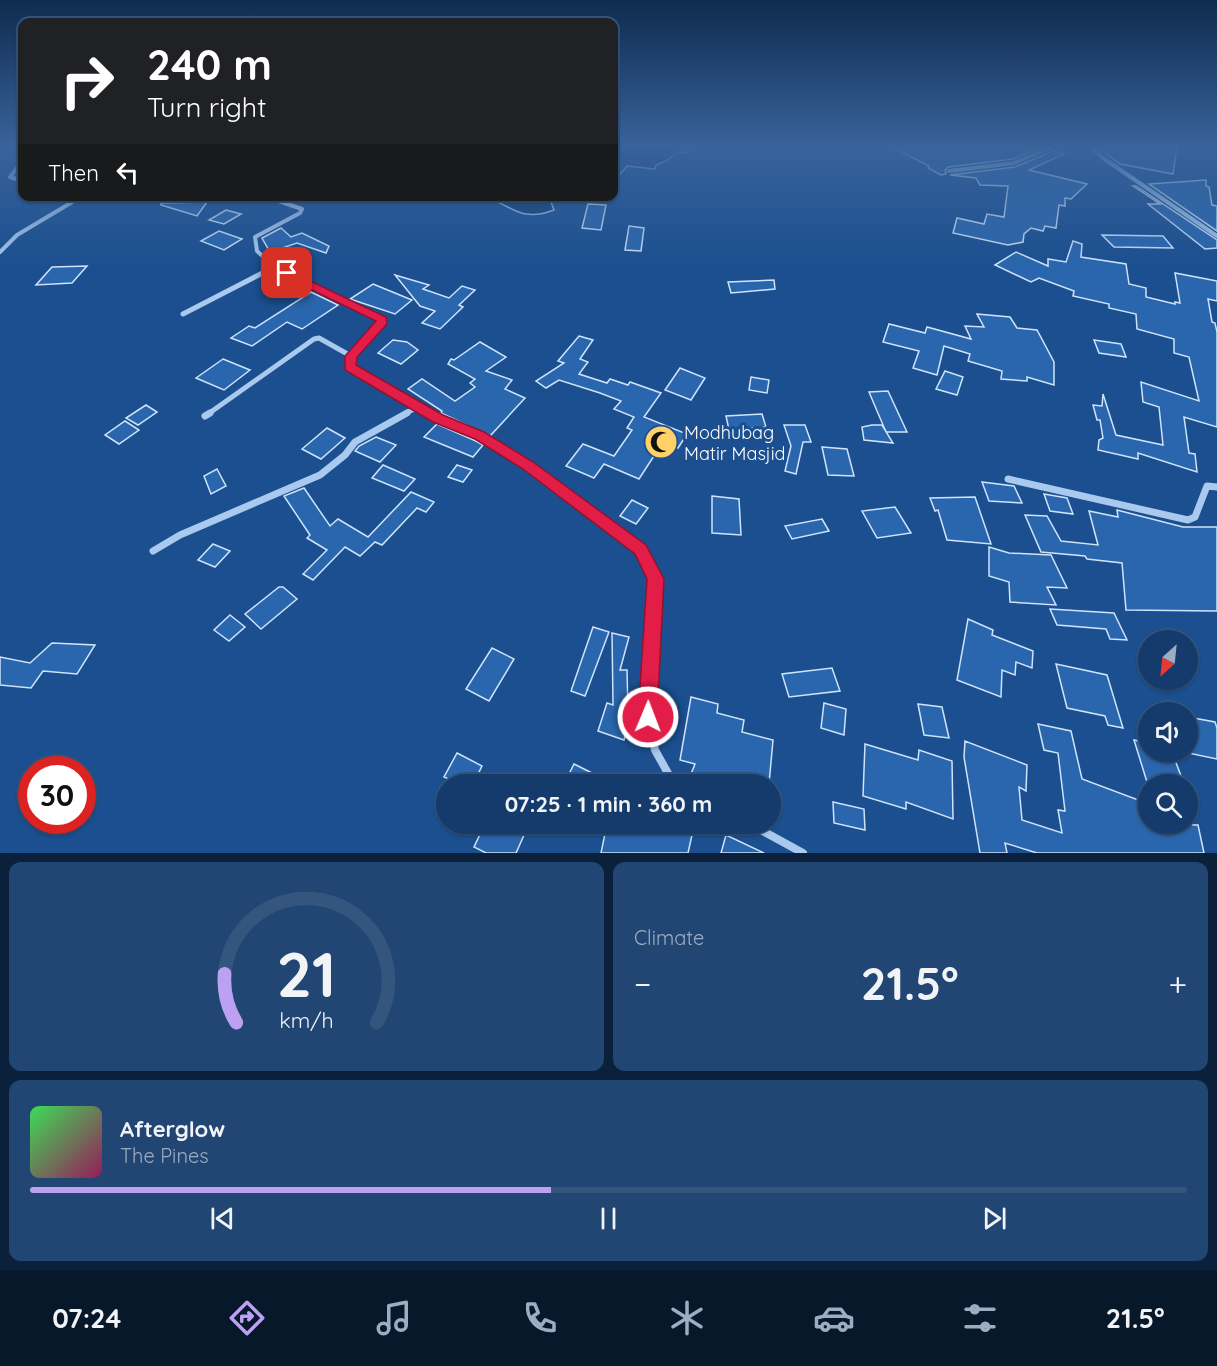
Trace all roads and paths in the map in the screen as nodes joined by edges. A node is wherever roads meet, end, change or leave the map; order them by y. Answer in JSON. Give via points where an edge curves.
{"nodes":[{"id":1,"x":1145,"y":187,"type":"edge"},
{"id":2,"x":70,"y":201,"type":"edge"},
{"id":3,"x":279,"y":201,"type":"edge"},
{"id":4,"x":1217,"y":236,"type":"edge"},
{"id":5,"x":0,"y":252,"type":"edge"},
{"id":6,"x":276,"y":266,"type":"junction"},
{"id":7,"x":183,"y":314,"type":"dead end"},
{"id":8,"x":351,"y":356,"type":"junction"},
{"id":9,"x":418,"y":407,"type":"junction"},
{"id":10,"x":205,"y":416,"type":"dead end"},
{"id":11,"x":1008,"y":479,"type":"dead end"},
{"id":12,"x":1217,"y":487,"type":"edge"},
{"id":13,"x":153,"y":551,"type":"dead end"},
{"id":14,"x":667,"y":774,"type":"edge"},
{"id":15,"x":768,"y":834,"type":"edge"},
{"id":16,"x":803,"y":853,"type":"edge"}],
"edges":[{"from":1,"to":4,"type":"street"},
{"from":2,"to":5,"type":"street","via":[[17,235]]},
{"from":3,"to":6,"type":"street","via":[[302,209],[255,237],[257,251]]},
{"from":6,"to":7,"type":"street"},
{"from":6,"to":8,"type":"street","via":[[382,320]]},
{"from":8,"to":9,"type":"street","via":[[350,367]]},
{"from":8,"to":10,"type":"street","via":[[314,339]]},
{"from":9,"to":13,"type":"street","via":[[378,426],[320,475],[180,534]]},
{"from":9,"to":14,"type":"street","via":[[479,436],[528,466],[640,549],[656,579],[648,717],[655,750]]},
{"from":11,"to":12,"type":"street","via":[[1188,520],[1194,518],[1207,486]]},
{"from":15,"to":16,"type":"street"}]}
